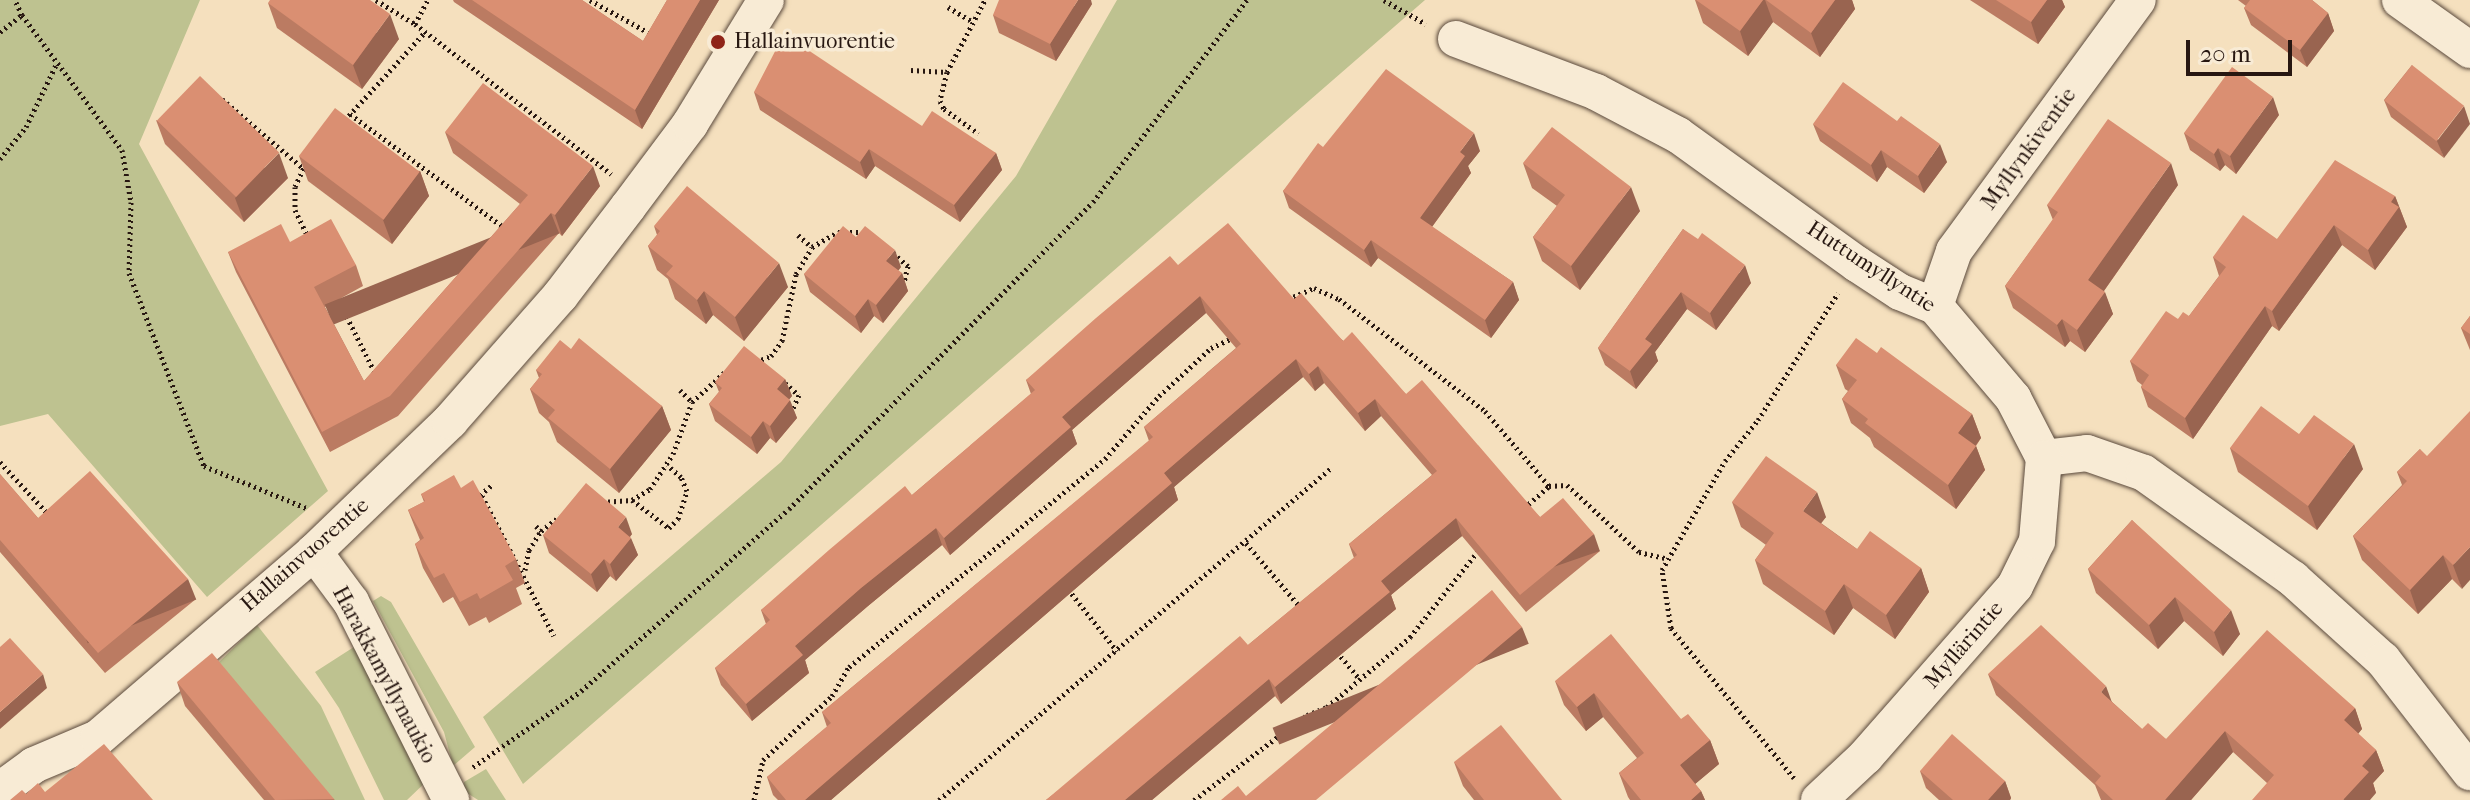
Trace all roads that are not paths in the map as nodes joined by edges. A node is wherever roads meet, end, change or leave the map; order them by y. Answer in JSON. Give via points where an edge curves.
{"nodes":[{"id":1,"x":766,"y":0,"type":"edge"},
{"id":2,"x":2138,"y":0,"type":"edge"},
{"id":3,"x":2400,"y":0,"type":"edge"},
{"id":4,"x":1456,"y":39,"type":"road end"},
{"id":5,"x":2470,"y":50,"type":"edge"},
{"id":6,"x":1935,"y":306,"type":"junction"},
{"id":7,"x":2044,"y":458,"type":"junction"},
{"id":8,"x":314,"y":552,"type":"junction"},
{"id":9,"x":2470,"y":772,"type":"edge"},
{"id":10,"x":0,"y":790,"type":"edge"},
{"id":11,"x":1811,"y":794,"type":"edge"},
{"id":12,"x":451,"y":800,"type":"edge"}],
"edges":[{"from":1,"to":8,"type":"street","name":"Hallainvuorentie","via":[[690,124],[560,296],[450,421]]},
{"from":2,"to":6,"type":"street","name":"Myllynkiventie","via":[[1954,251]]},
{"from":3,"to":5,"type":"street"},
{"from":4,"to":6,"type":"street","name":"Huttumyllyntie","via":[[1596,92],[1678,135],[1857,264],[1900,292]]},
{"from":6,"to":7,"type":"street","name":"Huttumyllyntie","via":[[2013,398]]},
{"from":7,"to":9,"type":"street","via":[[2087,453],[2144,473],[2293,579],[2383,660]]},
{"from":7,"to":11,"type":"street","name":"Myllärintie","via":[[2037,541],[2015,586],[1865,757]]},
{"from":8,"to":10,"type":"street","name":"Hallainvuorentie","via":[[90,744],[34,765]]},
{"from":8,"to":12,"type":"street","name":"Harakkamyllynaukio","via":[[351,602]]}]}
